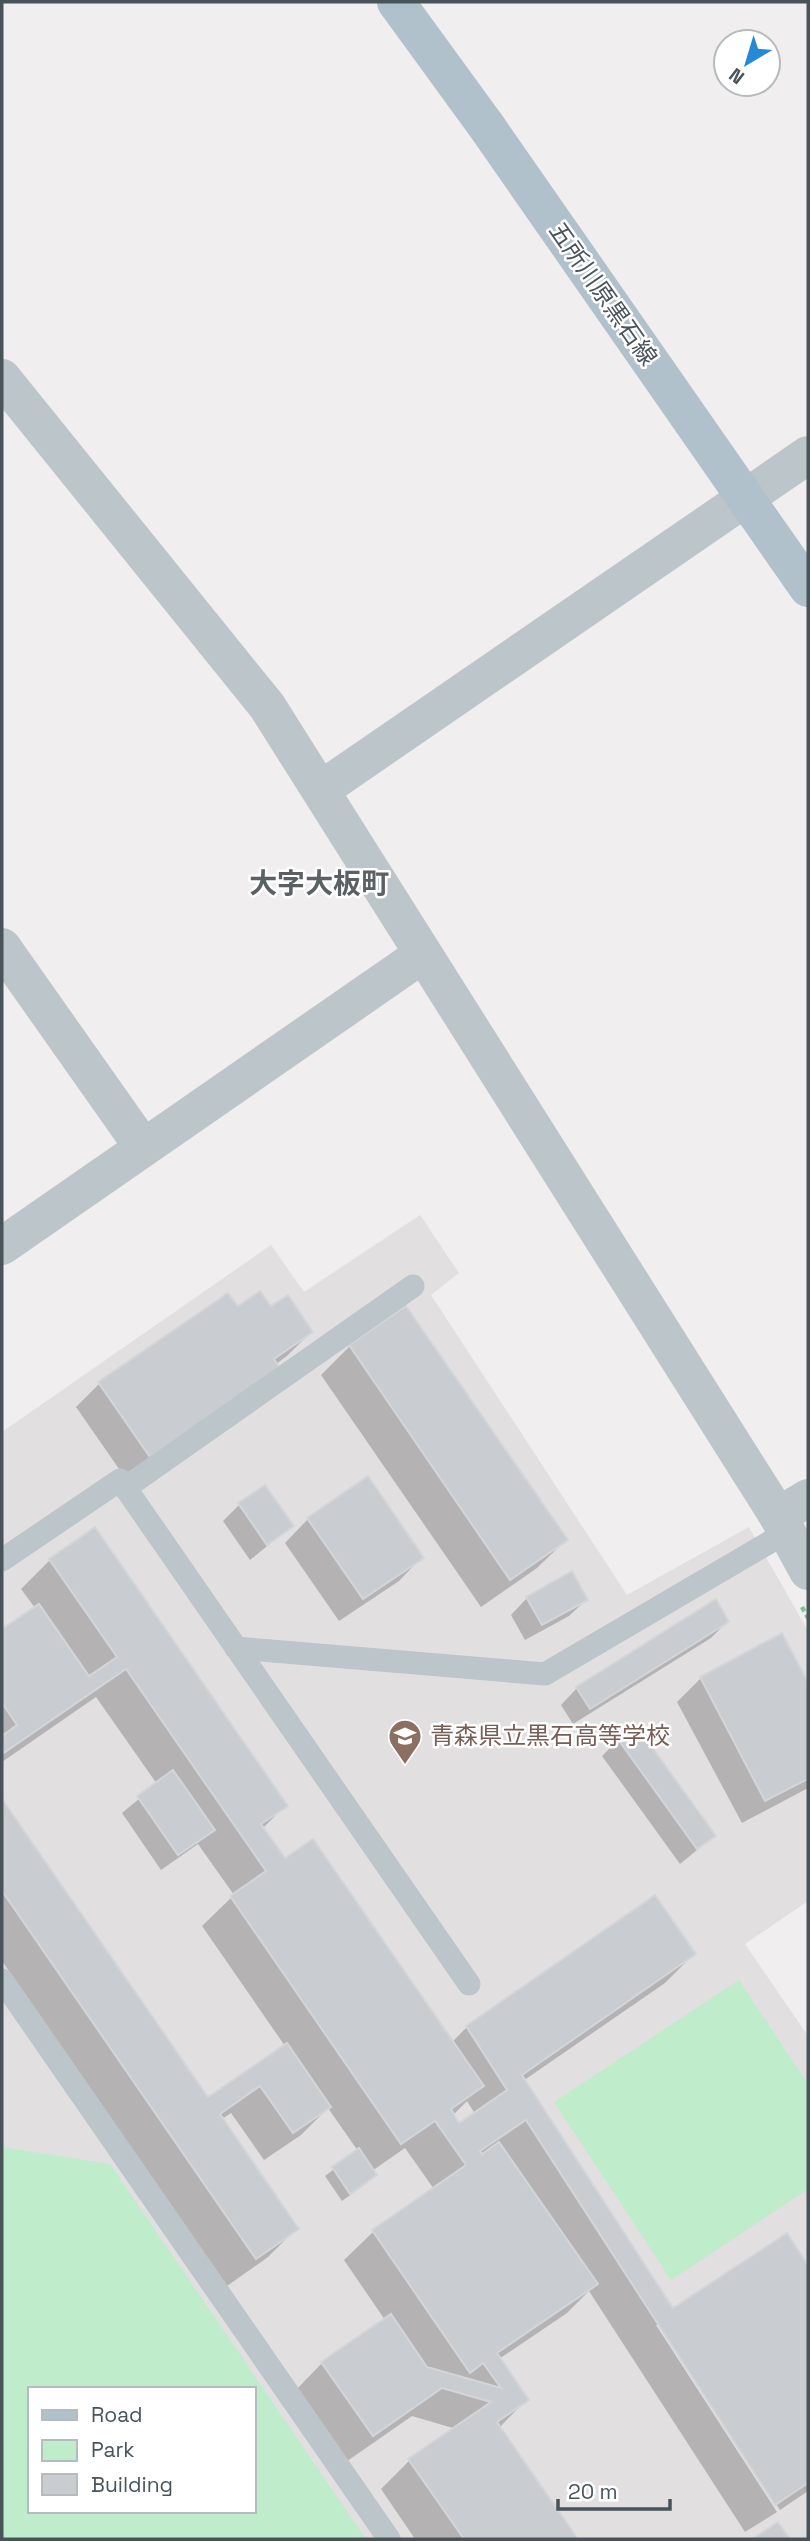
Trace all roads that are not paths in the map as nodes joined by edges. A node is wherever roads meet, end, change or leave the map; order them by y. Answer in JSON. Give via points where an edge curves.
{"nodes":[{"id":1,"x":396,"y":2,"type":"edge"},
{"id":2,"x":2,"y":378,"type":"edge"},
{"id":3,"x":808,"y":456,"type":"edge"},
{"id":4,"x":746,"y":499,"type":"junction"},
{"id":5,"x":808,"y":588,"type":"edge"},
{"id":6,"x":322,"y":789,"type":"junction"},
{"id":7,"x":2,"y":947,"type":"edge"},
{"id":8,"x":423,"y":954,"type":"junction"},
{"id":9,"x":143,"y":1147,"type":"junction"},
{"id":10,"x":2,"y":1246,"type":"edge"},
{"id":11,"x":413,"y":1286,"type":"dead end"},
{"id":12,"x":125,"y":1488,"type":"junction"},
{"id":13,"x":791,"y":1515,"type":"edge"},
{"id":14,"x":2,"y":1560,"type":"edge"},
{"id":15,"x":802,"y":1584,"type":"edge"},
{"id":16,"x":236,"y":1648,"type":"junction"},
{"id":17,"x":2,"y":1980,"type":"edge"},
{"id":18,"x":470,"y":1984,"type":"dead end"},
{"id":19,"x":389,"y":2539,"type":"edge"}],
"edges":[{"from":1,"to":4,"type":"main road","name":"五所川原黒石線"},
{"from":2,"to":6,"type":"street","via":[[267,706]]},
{"from":3,"to":4,"type":"street"},
{"from":4,"to":5,"type":"main road","name":"五所川原黒石線"},
{"from":4,"to":6,"type":"street"},
{"from":6,"to":8,"type":"street"},
{"from":7,"to":9,"type":"street"},
{"from":8,"to":9,"type":"street"},
{"from":8,"to":13,"type":"street"},
{"from":9,"to":10,"type":"street"},
{"from":11,"to":12,"type":"lane"},
{"from":12,"to":14,"type":"lane","via":[[120,1480]]},
{"from":12,"to":16,"type":"lane"},
{"from":13,"to":15,"type":"street"},
{"from":13,"to":16,"type":"lane","via":[[545,1674]]},
{"from":16,"to":18,"type":"lane"},
{"from":17,"to":19,"type":"lane"}]}
